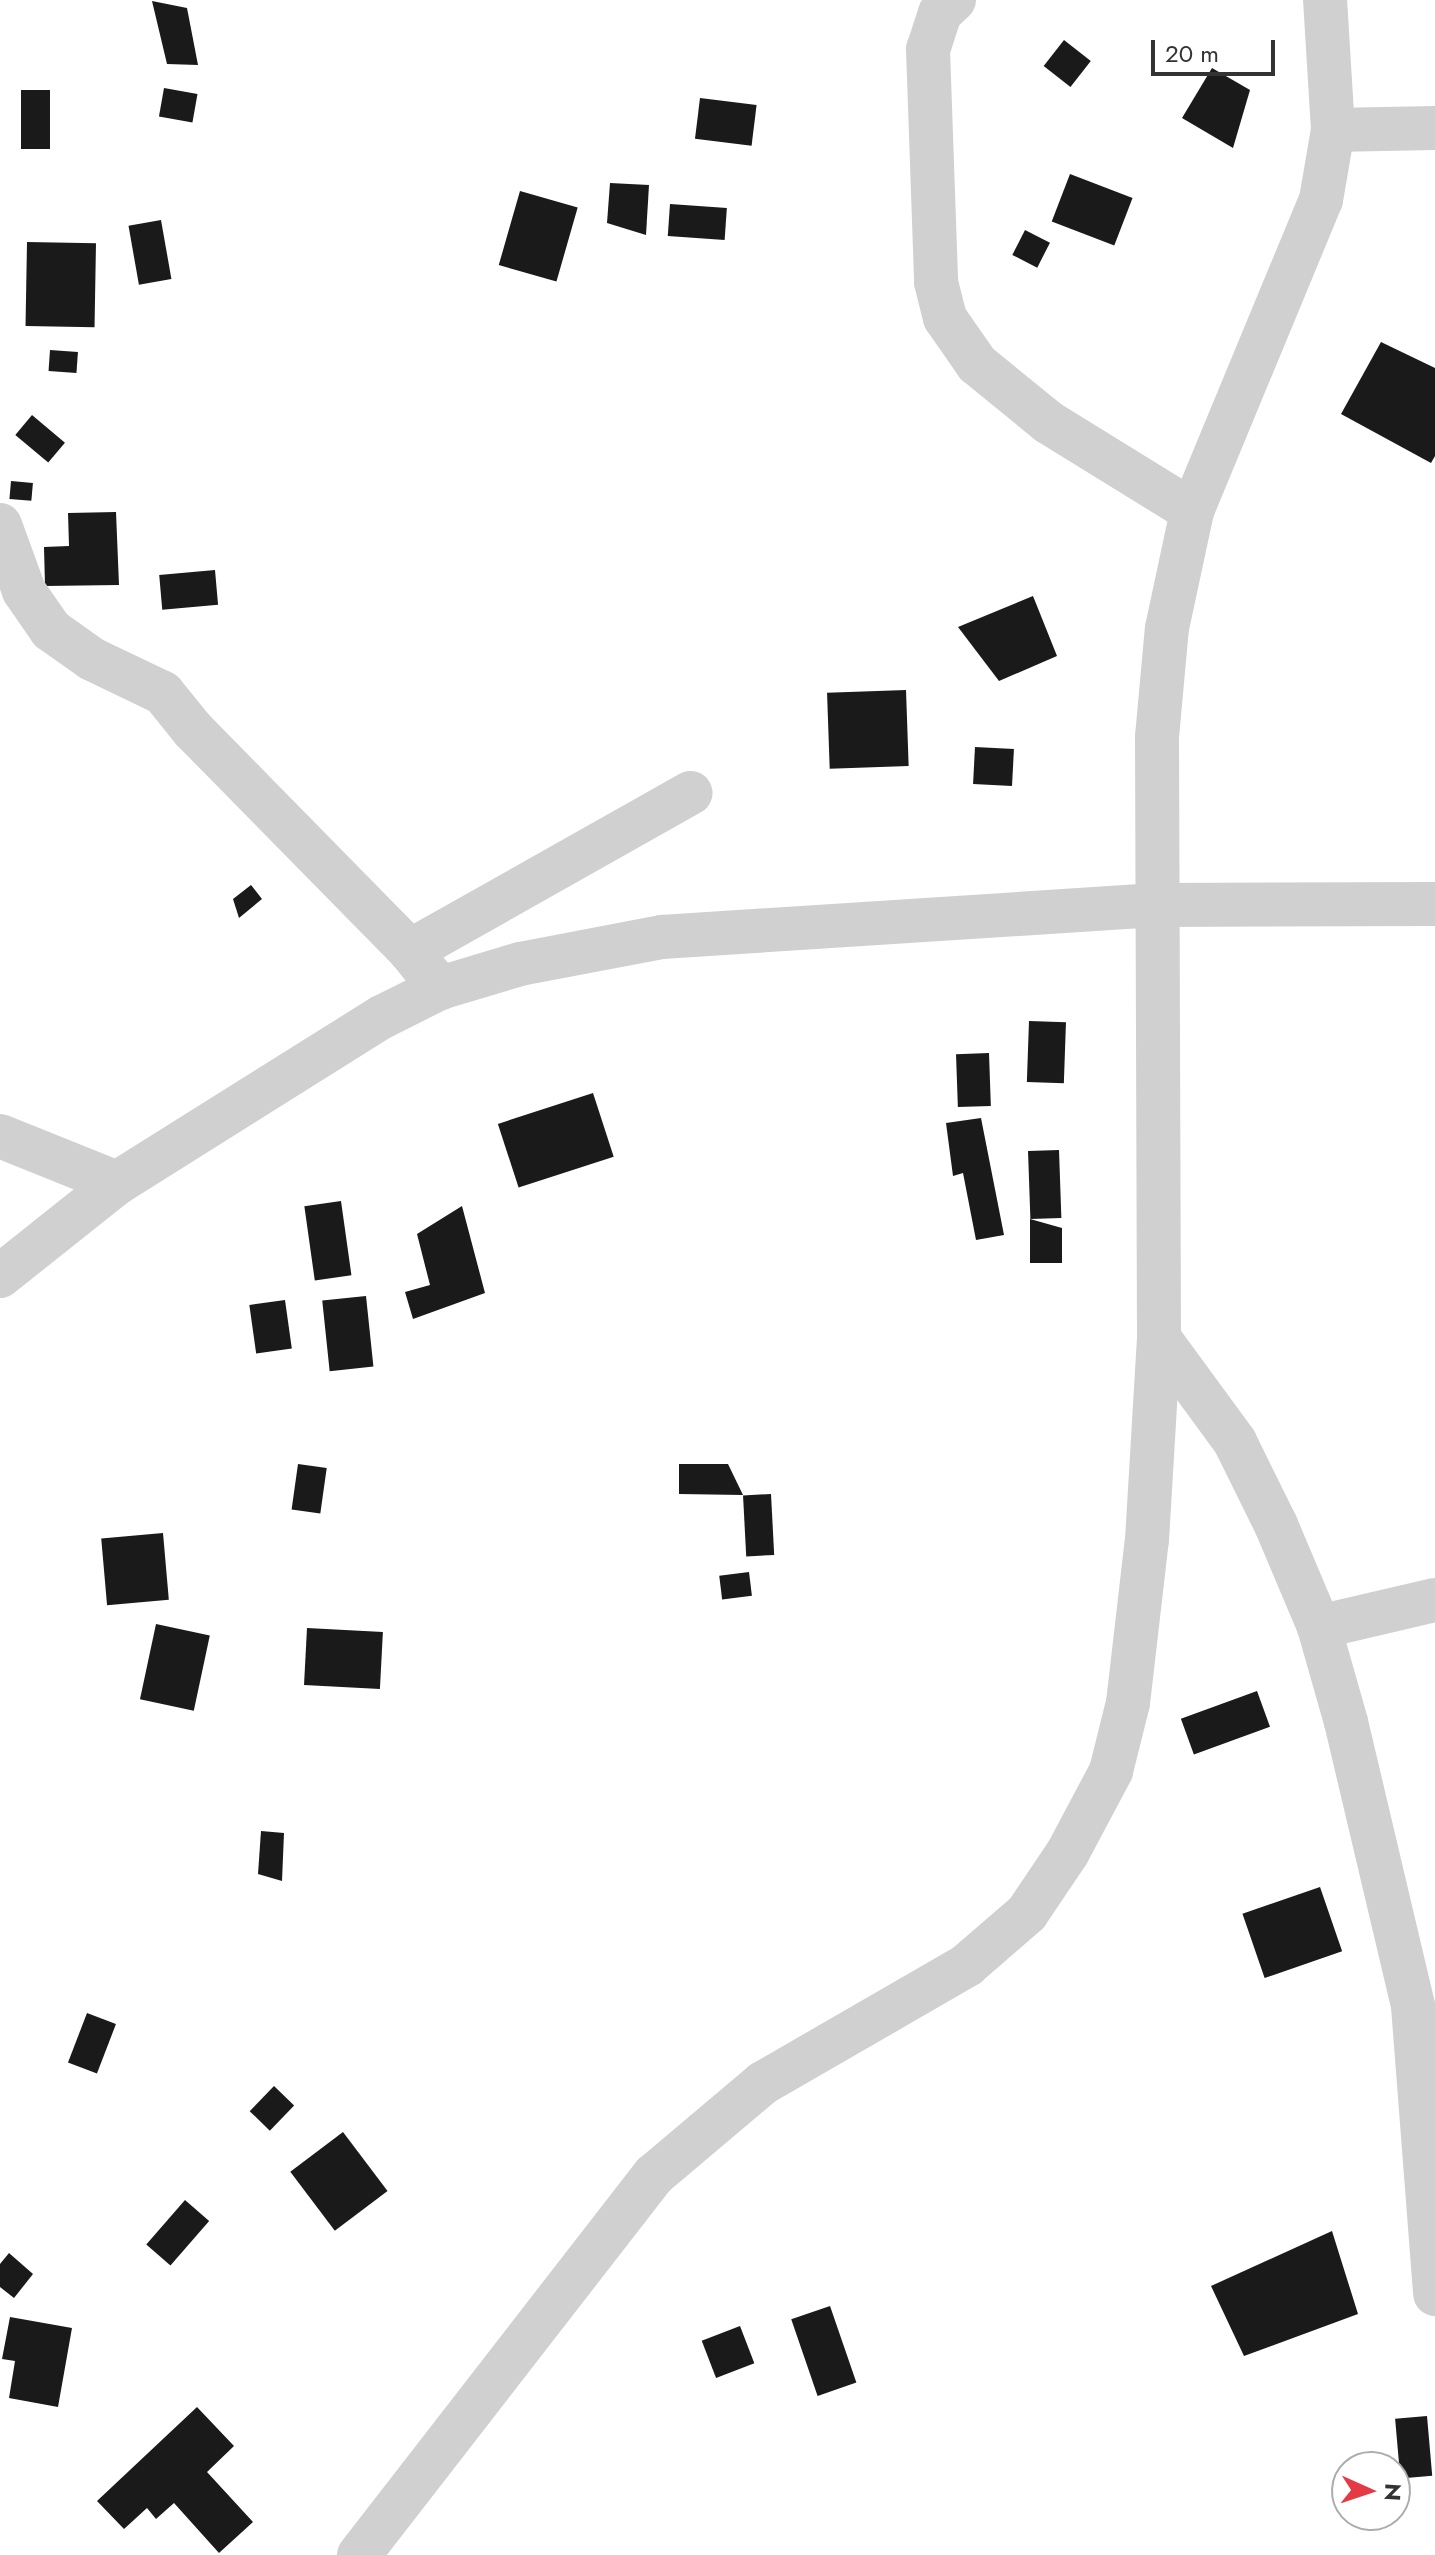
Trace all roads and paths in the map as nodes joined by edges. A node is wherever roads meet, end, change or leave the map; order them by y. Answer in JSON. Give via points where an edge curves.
{"nodes":[{"id":1,"x":954,"y":0,"type":"edge"},
{"id":2,"x":1338,"y":5,"type":"edge"},
{"id":3,"x":1435,"y":128,"type":"edge"},
{"id":4,"x":1333,"y":130,"type":"junction"},
{"id":5,"x":1192,"y":511,"type":"junction"},
{"id":6,"x":0,"y":525,"type":"edge"},
{"id":7,"x":690,"y":793,"type":"dead end"},
{"id":8,"x":1435,"y":904,"type":"edge"},
{"id":9,"x":1156,"y":905,"type":"junction"},
{"id":10,"x":410,"y":951,"type":"junction"},
{"id":11,"x":440,"y":988,"type":"junction"},
{"id":12,"x":0,"y":1136,"type":"edge"},
{"id":13,"x":117,"y":1183,"type":"junction"},
{"id":14,"x":0,"y":1276,"type":"edge"},
{"id":15,"x":1159,"y":1338,"type":"junction"},
{"id":16,"x":1435,"y":1600,"type":"edge"},
{"id":17,"x":1319,"y":1627,"type":"junction"},
{"id":18,"x":1435,"y":2294,"type":"edge"},
{"id":19,"x":359,"y":2555,"type":"edge"}],
"edges":[{"from":1,"to":5,"type":"street","via":[[940,13],[928,49],[936,282],[945,318],[977,364],[1048,422]]},
{"from":2,"to":4,"type":"street"},
{"from":3,"to":4,"type":"street"},
{"from":4,"to":5,"type":"street","via":[[1321,200]]},
{"from":5,"to":9,"type":"street","via":[[1167,628],[1157,737]]},
{"from":6,"to":10,"type":"street","via":[[24,591],[51,630],[92,659],[163,693]]},
{"from":7,"to":10,"type":"street"},
{"from":8,"to":9,"type":"street"},
{"from":9,"to":11,"type":"street","via":[[662,937],[520,964]]},
{"from":9,"to":15,"type":"street"},
{"from":10,"to":11,"type":"street"},
{"from":11,"to":13,"type":"street","via":[[382,1017]]},
{"from":12,"to":13,"type":"street"},
{"from":13,"to":14,"type":"street"},
{"from":15,"to":17,"type":"street","via":[[1235,1442]]},
{"from":15,"to":19,"type":"street","via":[[1147,1540],[1128,1703],[1111,1771],[1068,1852],[1027,1913],[967,1965],[763,2083],[654,2175]]},
{"from":16,"to":17,"type":"street"},
{"from":17,"to":18,"type":"street","via":[[1413,2006]]}]}
